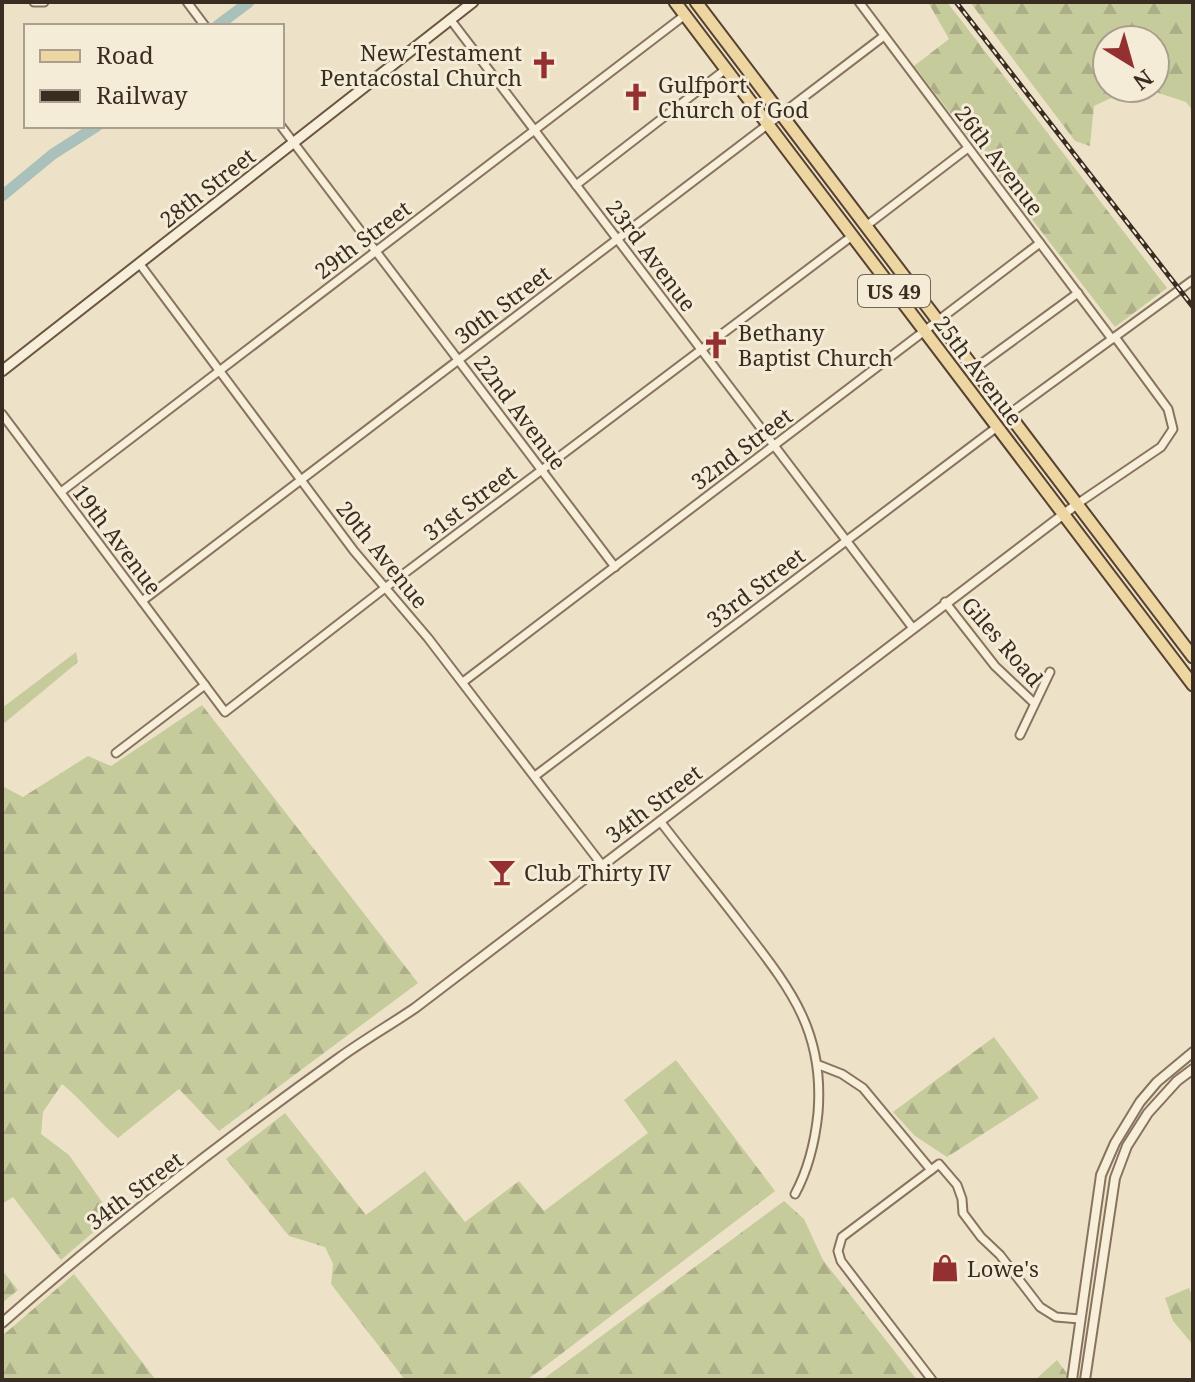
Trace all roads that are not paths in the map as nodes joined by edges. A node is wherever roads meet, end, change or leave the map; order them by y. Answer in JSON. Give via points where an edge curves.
{"nodes":[{"id":1,"x":34,"y":2,"type":"edge"},
{"id":2,"x":44,"y":2,"type":"edge"},
{"id":3,"x":187,"y":2,"type":"edge"},
{"id":4,"x":473,"y":2,"type":"edge"},
{"id":5,"x":675,"y":2,"type":"edge"},
{"id":6,"x":859,"y":2,"type":"edge"},
{"id":7,"x":698,"y":3,"type":"edge"},
{"id":8,"x":685,"y":15,"type":"junction"},
{"id":9,"x":450,"y":19,"type":"junction"},
{"id":10,"x":203,"y":23,"type":"edge"},
{"id":11,"x":884,"y":36,"type":"junction"},
{"id":12,"x":726,"y":69,"type":"junction"},
{"id":13,"x":782,"y":114,"type":"junction"},
{"id":14,"x":768,"y":124,"type":"junction"},
{"id":15,"x":282,"y":128,"type":"edge"},
{"id":16,"x":534,"y":130,"type":"junction"},
{"id":17,"x":293,"y":142,"type":"junction"},
{"id":18,"x":968,"y":148,"type":"junction"},
{"id":19,"x":576,"y":185,"type":"junction"},
{"id":20,"x":866,"y":226,"type":"junction"},
{"id":21,"x":852,"y":236,"type":"junction"},
{"id":22,"x":617,"y":239,"type":"junction"},
{"id":23,"x":1040,"y":243,"type":"junction"},
{"id":24,"x":376,"y":251,"type":"junction"},
{"id":25,"x":139,"y":263,"type":"junction"},
{"id":26,"x":1193,"y":280,"type":"edge"},
{"id":27,"x":1078,"y":293,"type":"junction"},
{"id":28,"x":938,"y":321,"type":"junction"},
{"id":29,"x":924,"y":331,"type":"junction"},
{"id":30,"x":1114,"y":338,"type":"junction"},
{"id":31,"x":701,"y":350,"type":"junction"},
{"id":32,"x":459,"y":360,"type":"junction"},
{"id":33,"x":974,"y":369,"type":"junction"},
{"id":34,"x":2,"y":371,"type":"edge"},
{"id":35,"x":219,"y":371,"type":"junction"},
{"id":36,"x":2,"y":414,"type":"edge"},
{"id":37,"x":1009,"y":414,"type":"junction"},
{"id":38,"x":997,"y":427,"type":"junction"},
{"id":39,"x":1173,"y":429,"type":"joint"},
{"id":40,"x":774,"y":446,"type":"junction"},
{"id":41,"x":542,"y":470,"type":"junction"},
{"id":42,"x":301,"y":480,"type":"junction"},
{"id":43,"x":61,"y":492,"type":"junction"},
{"id":44,"x":1077,"y":504,"type":"junction"},
{"id":45,"x":1064,"y":514,"type":"junction"},
{"id":46,"x":846,"y":540,"type":"junction"},
{"id":47,"x":615,"y":567,"type":"junction"},
{"id":48,"x":385,"y":588,"type":"junction"},
{"id":49,"x":142,"y":601,"type":"junction"},
{"id":50,"x":945,"y":602,"type":"junction"},
{"id":51,"x":912,"y":627,"type":"junction"},
{"id":52,"x":1193,"y":657,"type":"edge"},
{"id":53,"x":1050,"y":672,"type":"dead end"},
{"id":54,"x":463,"y":682,"type":"junction"},
{"id":55,"x":205,"y":685,"type":"junction"},
{"id":56,"x":1193,"y":685,"type":"edge"},
{"id":57,"x":1034,"y":703,"type":"junction"},
{"id":58,"x":1020,"y":735,"type":"dead end"},
{"id":59,"x":116,"y":753,"type":"dead end"},
{"id":60,"x":535,"y":776,"type":"junction"},
{"id":61,"x":660,"y":821,"type":"junction"},
{"id":62,"x":602,"y":865,"type":"junction"},
{"id":63,"x":1193,"y":1052,"type":"edge"},
{"id":64,"x":819,"y":1065,"type":"junction"},
{"id":65,"x":1193,"y":1069,"type":"edge"},
{"id":66,"x":931,"y":1170,"type":"junction"},
{"id":67,"x":795,"y":1194,"type":"dead end"},
{"id":68,"x":1080,"y":1319,"type":"junction"},
{"id":69,"x":2,"y":1323,"type":"edge"},
{"id":70,"x":932,"y":1380,"type":"edge"},
{"id":71,"x":1072,"y":1380,"type":"edge"},
{"id":72,"x":1085,"y":1380,"type":"edge"}],
"edges":[{"from":1,"to":2,"type":"street"},
{"from":3,"to":10,"type":"street"},
{"from":4,"to":9,"type":"main road","name":"28th Street"},
{"from":5,"to":8,"type":"main road","name":"25th Avenue","number":"US 49"},
{"from":6,"to":11,"type":"street","name":"26th Avenue"},
{"from":7,"to":13,"type":"main road","name":"25th Avenue","number":"US 49"},
{"from":8,"to":12,"type":"main road","name":"25th Avenue","number":"US 49"},
{"from":8,"to":16,"type":"street","name":"29th Street"},
{"from":9,"to":16,"type":"street","name":"23rd Avenue"},
{"from":9,"to":17,"type":"main road","name":"28th Street"},
{"from":11,"to":13,"type":"street","name":"30th Street"},
{"from":11,"to":18,"type":"street","name":"26th Avenue"},
{"from":12,"to":14,"type":"main road","name":"25th Avenue","number":"US 49"},
{"from":12,"to":19,"type":"street"},
{"from":13,"to":14,"type":"street","name":"30th Street"},
{"from":13,"to":20,"type":"main road","name":"25th Avenue","number":"US 49"},
{"from":14,"to":21,"type":"main road","name":"25th Avenue","number":"US 49"},
{"from":14,"to":22,"type":"street","name":"30th Street"},
{"from":15,"to":17,"type":"street","name":"22nd Avenue"},
{"from":16,"to":19,"type":"street","name":"23rd Avenue"},
{"from":16,"to":24,"type":"street","name":"29th Street"},
{"from":17,"to":24,"type":"street","name":"22nd Avenue"},
{"from":17,"to":25,"type":"main road","name":"28th Street"},
{"from":18,"to":20,"type":"street"},
{"from":18,"to":23,"type":"street","name":"26th Avenue"},
{"from":19,"to":22,"type":"street","name":"23rd Avenue"},
{"from":20,"to":28,"type":"main road","name":"25th Avenue","number":"US 49"},
{"from":21,"to":29,"type":"main road","name":"25th Avenue","number":"US 49"},
{"from":21,"to":31,"type":"street","name":"31st Street"},
{"from":22,"to":31,"type":"street","name":"23rd Avenue"},
{"from":22,"to":32,"type":"street","name":"30th Street"},
{"from":23,"to":27,"type":"street","name":"26th Avenue"},
{"from":23,"to":28,"type":"street","name":"32nd Street"},
{"from":24,"to":32,"type":"street","name":"22nd Avenue"},
{"from":24,"to":35,"type":"street","name":"29th Street"},
{"from":25,"to":34,"type":"main road","name":"28th Street"},
{"from":25,"to":35,"type":"street","name":"20th Avenue"},
{"from":26,"to":30,"type":"street"},
{"from":27,"to":30,"type":"street","name":"26th Avenue"},
{"from":27,"to":33,"type":"street"},
{"from":28,"to":29,"type":"street","name":"32nd Street"},
{"from":28,"to":33,"type":"main road","name":"25th Avenue","number":"US 49"},
{"from":29,"to":38,"type":"main road","name":"25th Avenue","number":"US 49"},
{"from":29,"to":40,"type":"street","name":"32nd Street"},
{"from":30,"to":37,"type":"street"},
{"from":30,"to":39,"type":"street","name":"26th Avenue","via":[[1168,409]]},
{"from":31,"to":40,"type":"street","name":"23rd Avenue"},
{"from":31,"to":41,"type":"street","name":"31st Street"},
{"from":32,"to":41,"type":"street","name":"22nd Avenue"},
{"from":32,"to":42,"type":"street","name":"30th Street"},
{"from":33,"to":37,"type":"main road","name":"25th Avenue","number":"US 49"},
{"from":35,"to":42,"type":"street","name":"20th Avenue"},
{"from":35,"to":43,"type":"street","name":"29th Street"},
{"from":36,"to":43,"type":"street","name":"19th Avenue"},
{"from":37,"to":44,"type":"main road","name":"25th Avenue","number":"US 49"},
{"from":38,"to":45,"type":"main road","name":"25th Avenue","number":"US 49"},
{"from":38,"to":46,"type":"street","name":"33rd Street"},
{"from":39,"to":44,"type":"street","name":"34th Street","via":[[1161,447]]},
{"from":40,"to":46,"type":"street","name":"23rd Avenue"},
{"from":40,"to":47,"type":"street","name":"32nd Street"},
{"from":41,"to":47,"type":"street","name":"22nd Avenue"},
{"from":41,"to":48,"type":"street","name":"31st Street"},
{"from":42,"to":48,"type":"street","name":"20th Avenue"},
{"from":42,"to":49,"type":"street","name":"30th Street"},
{"from":43,"to":49,"type":"street","name":"19th Avenue"},
{"from":44,"to":45,"type":"street","name":"34th Street"},
{"from":44,"to":52,"type":"main road","name":"25th Avenue","number":"US 49"},
{"from":45,"to":50,"type":"street","name":"34th Street"},
{"from":45,"to":56,"type":"main road","name":"25th Avenue","number":"US 49"},
{"from":46,"to":51,"type":"street","name":"23rd Avenue"},
{"from":46,"to":60,"type":"street","name":"33rd Street"},
{"from":47,"to":54,"type":"street","name":"32nd Street"},
{"from":48,"to":54,"type":"street","name":"20th Avenue"},
{"from":48,"to":55,"type":"street","name":"31st Street","via":[[225,712]]},
{"from":49,"to":55,"type":"street","name":"19th Avenue"},
{"from":50,"to":51,"type":"street","name":"34th Street"},
{"from":50,"to":57,"type":"street","name":"Giles Road","via":[[995,666]]},
{"from":51,"to":61,"type":"street","name":"34th Street"},
{"from":53,"to":57,"type":"street"},
{"from":54,"to":60,"type":"street","name":"20th Avenue"},
{"from":55,"to":59,"type":"street"},
{"from":57,"to":58,"type":"street"},
{"from":60,"to":62,"type":"street","name":"20th Avenue"},
{"from":61,"to":62,"type":"street","name":"34th Street"},
{"from":61,"to":64,"type":"street","via":[[778,972],[807,1025]]},
{"from":62,"to":69,"type":"street","name":"34th Street","via":[[81,1253]]},
{"from":63,"to":68,"type":"street","via":[[1157,1082],[1130,1116],[1101,1175]]},
{"from":64,"to":66,"type":"street","via":[[863,1088]]},
{"from":64,"to":67,"type":"street","via":[[816,1128]]},
{"from":65,"to":72,"type":"street","via":[[1148,1113],[1115,1178]]},
{"from":66,"to":68,"type":"street","via":[[939,1164],[957,1185],[963,1213],[1040,1307],[1056,1317]]},
{"from":66,"to":70,"type":"street","via":[[842,1237],[838,1251]]},
{"from":68,"to":71,"type":"street"}]}
